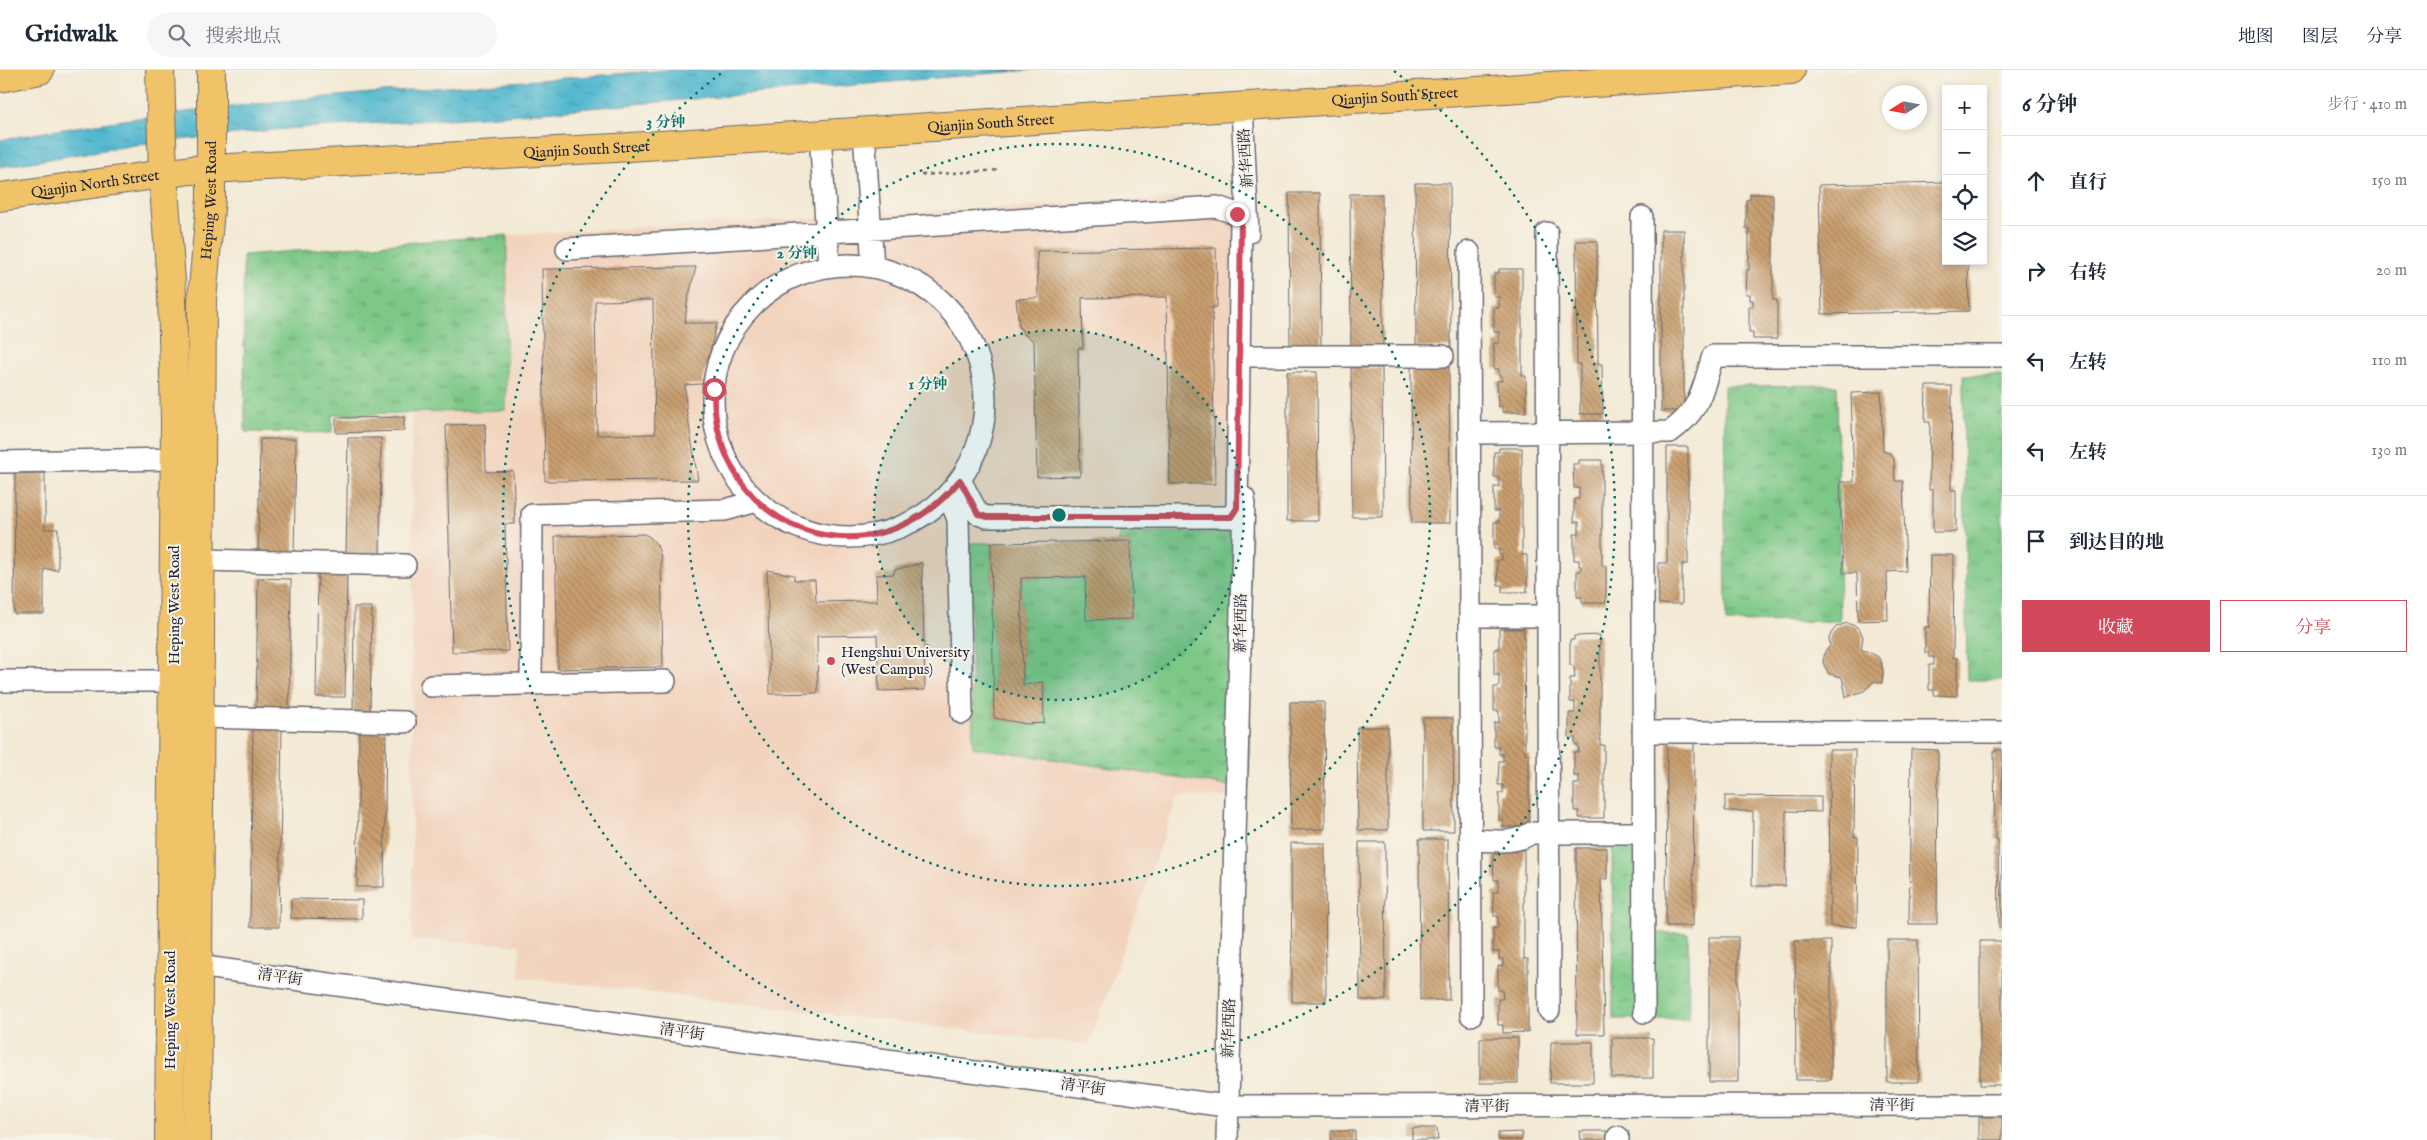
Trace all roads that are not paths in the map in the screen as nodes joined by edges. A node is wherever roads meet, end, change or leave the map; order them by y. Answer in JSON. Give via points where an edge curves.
{"nodes":[{"id":1,"x":40,"y":70,"type":"edge"},
{"id":2,"x":1791,"y":70,"type":"edge"},
{"id":3,"x":0,"y":78,"type":"edge"},
{"id":4,"x":211,"y":79,"type":"edge"},
{"id":5,"x":161,"y":80,"type":"edge"},
{"id":6,"x":1242,"y":106,"type":"junction"},
{"id":7,"x":864,"y":131,"type":"junction"},
{"id":8,"x":820,"y":134,"type":"junction"},
{"id":9,"x":201,"y":170,"type":"junction"},
{"id":10,"x":163,"y":174,"type":"junction"},
{"id":11,"x":0,"y":197,"type":"edge"},
{"id":12,"x":1642,"y":217,"type":"dead end"},
{"id":13,"x":871,"y":230,"type":"junction"},
{"id":14,"x":826,"y":232,"type":"junction"},
{"id":15,"x":1547,"y":234,"type":"dead end"},
{"id":16,"x":567,"y":249,"type":"dead end"},
{"id":17,"x":1469,"y":252,"type":"dead end"},
{"id":18,"x":828,"y":266,"type":"junction"},
{"id":19,"x":873,"y":267,"type":"junction"},
{"id":20,"x":1247,"y":356,"type":"junction"},
{"id":21,"x":1443,"y":356,"type":"dead end"},
{"id":22,"x":2002,"y":356,"type":"edge"},
{"id":23,"x":1470,"y":433,"type":"junction"},
{"id":24,"x":1548,"y":433,"type":"junction"},
{"id":25,"x":1642,"y":433,"type":"junction"},
{"id":26,"x":175,"y":459,"type":"junction"},
{"id":27,"x":0,"y":462,"type":"edge"},
{"id":28,"x":954,"y":487,"type":"junction"},
{"id":29,"x":757,"y":501,"type":"junction"},
{"id":30,"x":202,"y":560,"type":"junction"},
{"id":31,"x":405,"y":565,"type":"dead end"},
{"id":32,"x":1470,"y":616,"type":"junction"},
{"id":33,"x":1548,"y":616,"type":"junction"},
{"id":34,"x":0,"y":681,"type":"edge"},
{"id":35,"x":665,"y":681,"type":"dead end"},
{"id":36,"x":173,"y":682,"type":"junction"},
{"id":37,"x":531,"y":684,"type":"junction"},
{"id":38,"x":431,"y":686,"type":"dead end"},
{"id":39,"x":962,"y":713,"type":"dead end"},
{"id":40,"x":200,"y":717,"type":"junction"},
{"id":41,"x":405,"y":722,"type":"dead end"},
{"id":42,"x":1643,"y":732,"type":"junction"},
{"id":43,"x":2002,"y":732,"type":"edge"},
{"id":44,"x":1548,"y":833,"type":"junction"},
{"id":45,"x":1643,"y":833,"type":"junction"},
{"id":46,"x":1470,"y":840,"type":"junction"},
{"id":47,"x":171,"y":962,"type":"junction"},
{"id":48,"x":198,"y":966,"type":"junction"},
{"id":49,"x":1549,"y":1010,"type":"dead end"},
{"id":50,"x":1644,"y":1012,"type":"dead end"},
{"id":51,"x":1471,"y":1015,"type":"dead end"},
{"id":52,"x":2002,"y":1105,"type":"edge"},
{"id":53,"x":1226,"y":1106,"type":"junction"},
{"id":54,"x":169,"y":1140,"type":"edge"},
{"id":55,"x":197,"y":1140,"type":"edge"},
{"id":56,"x":1227,"y":1140,"type":"edge"}],
"edges":[{"from":1,"to":3,"type":"main road"},
{"from":2,"to":6,"type":"main road","name":"Qianjin South Street"},
{"from":4,"to":9,"type":"main road","name":"Heping West Road","via":[[211,141]]},
{"from":5,"to":10,"type":"main road","name":"Heping West Road"},
{"from":6,"to":7,"type":"main road","name":"Qianjin South Street"},
{"from":6,"to":20,"type":"street","name":"新华西路","via":[[1249,206]]},
{"from":7,"to":8,"type":"main road","name":"Qianjin South Street"},
{"from":7,"to":13,"type":"street"},
{"from":8,"to":9,"type":"main road","name":"Qianjin South Street"},
{"from":8,"to":14,"type":"street"},
{"from":9,"to":10,"type":"main road","name":"Qianjin North Street"},
{"from":9,"to":30,"type":"main road","name":"Heping West Road","via":[[211,198],[202,300]]},
{"from":10,"to":11,"type":"main road","name":"Qianjin North Street"},
{"from":10,"to":26,"type":"main road","name":"Heping West Road","via":[[172,294]]},
{"from":12,"to":25,"type":"street"},
{"from":13,"to":14,"type":"street"},
{"from":13,"to":19,"type":"street"},
{"from":13,"to":28,"type":"street","via":[[1217,208],[1237,214],[1241,220],[1237,508],[1231,517],[987,517],[978,514]]},
{"from":14,"to":16,"type":"street"},
{"from":14,"to":18,"type":"street"},
{"from":15,"to":24,"type":"street"},
{"from":17,"to":23,"type":"street"},
{"from":18,"to":19,"type":"street","via":[[854,264]]},
{"from":18,"to":29,"type":"street","via":[[782,282],[752,305],[730,335],[716,371],[714,408],[721,445],[737,479]]},
{"from":19,"to":28,"type":"street","via":[[908,278],[938,297],[962,324],[978,357],[985,392],[982,429],[970,464]]},
{"from":20,"to":21,"type":"street"},
{"from":20,"to":53,"type":"street","name":"新华西路","via":[[1236,840]]},
{"from":22,"to":25,"type":"street","via":[[1713,356],[1700,397],[1685,421],[1670,432]]},
{"from":23,"to":24,"type":"street"},
{"from":23,"to":32,"type":"street"},
{"from":24,"to":25,"type":"street"},
{"from":24,"to":33,"type":"street"},
{"from":25,"to":42,"type":"street"},
{"from":26,"to":27,"type":"street"},
{"from":26,"to":36,"type":"main road","name":"Heping West Road"},
{"from":28,"to":29,"type":"street","via":[[927,512],[903,526],[867,536],[812,532],[778,517]]},
{"from":28,"to":39,"type":"street","via":[[958,519]]},
{"from":29,"to":37,"type":"street","via":[[725,510],[532,515]]},
{"from":30,"to":31,"type":"street"},
{"from":30,"to":40,"type":"main road","name":"Heping West Road"},
{"from":32,"to":33,"type":"street"},
{"from":32,"to":46,"type":"street"},
{"from":33,"to":44,"type":"street"},
{"from":34,"to":36,"type":"street"},
{"from":35,"to":37,"type":"street"},
{"from":36,"to":47,"type":"main road","name":"Heping West Road"},
{"from":37,"to":38,"type":"street"},
{"from":40,"to":41,"type":"street"},
{"from":40,"to":48,"type":"main road","name":"Heping West Road"},
{"from":42,"to":43,"type":"street"},
{"from":42,"to":45,"type":"street"},
{"from":44,"to":45,"type":"street"},
{"from":44,"to":46,"type":"street","via":[[1531,833],[1514,840]]},
{"from":44,"to":49,"type":"street"},
{"from":45,"to":50,"type":"street"},
{"from":46,"to":51,"type":"street"},
{"from":47,"to":48,"type":"street","name":"清平街"},
{"from":47,"to":54,"type":"main road","name":"Heping West Road"},
{"from":48,"to":53,"type":"street","name":"清平街"},
{"from":48,"to":55,"type":"main road","name":"Heping West Road"},
{"from":52,"to":53,"type":"street","name":"清平街"},
{"from":53,"to":56,"type":"street","name":"新华西路"}]}
